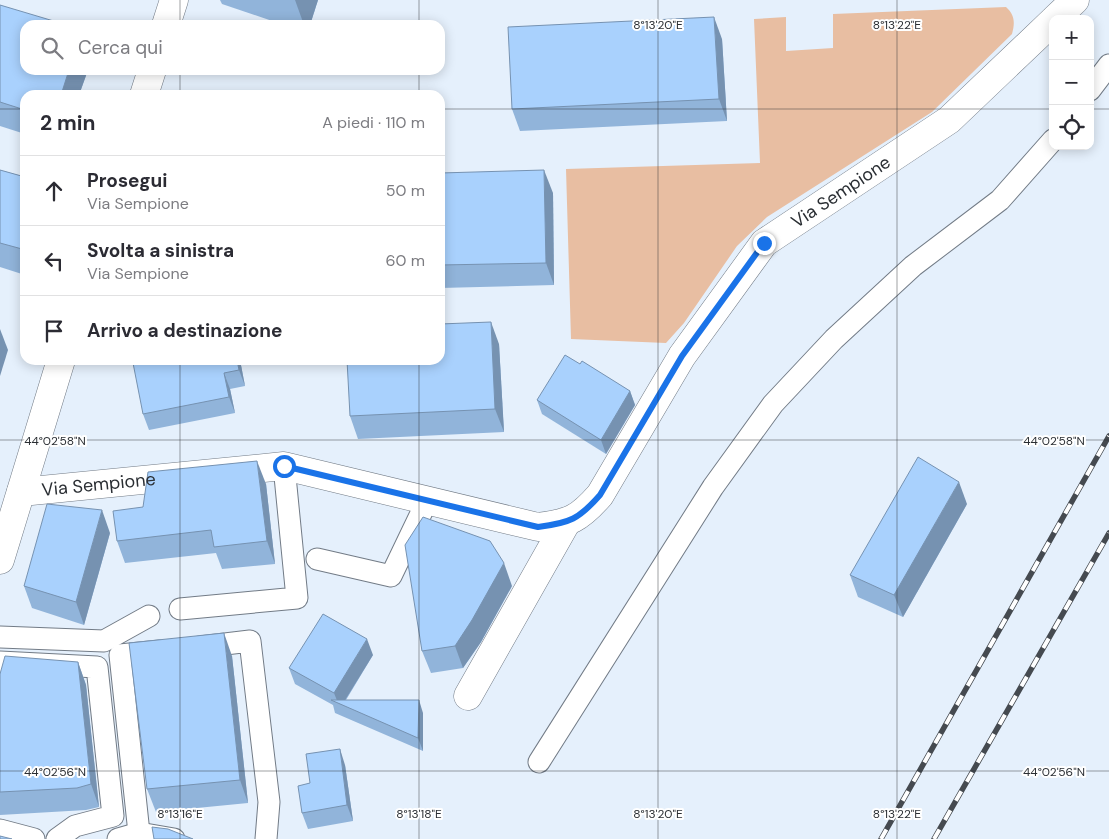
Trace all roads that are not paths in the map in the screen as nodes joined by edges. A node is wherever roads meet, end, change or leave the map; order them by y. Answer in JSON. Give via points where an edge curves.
{"nodes":[{"id":1,"x":174,"y":0,"type":"edge"},
{"id":2,"x":1075,"y":0,"type":"edge"},
{"id":3,"x":1059,"y":15,"type":"edge"},
{"id":4,"x":168,"y":20,"type":"edge"},
{"id":5,"x":1049,"y":25,"type":"edge"},
{"id":6,"x":1109,"y":65,"type":"edge"},
{"id":7,"x":150,"y":75,"type":"edge"},
{"id":8,"x":1094,"y":85,"type":"edge"},
{"id":9,"x":146,"y":90,"type":"edge"},
{"id":10,"x":1049,"y":145,"type":"edge"},
{"id":11,"x":60,"y":365,"type":"edge"},
{"id":12,"x":284,"y":466,"type":"junction"},
{"id":13,"x":427,"y":501,"type":"junction"},
{"id":14,"x":12,"y":505,"type":"edge"},
{"id":15,"x":566,"y":523,"type":"junction"},
{"id":16,"x":318,"y":559,"type":"dead end"},
{"id":17,"x":0,"y":560,"type":"edge"},
{"id":18,"x":180,"y":609,"type":"dead end"},
{"id":19,"x":149,"y":616,"type":"dead end"},
{"id":20,"x":0,"y":637,"type":"edge"},
{"id":21,"x":0,"y":662,"type":"edge"},
{"id":22,"x":468,"y":696,"type":"dead end"},
{"id":23,"x":539,"y":762,"type":"dead end"},
{"id":24,"x":0,"y":830,"type":"edge"},
{"id":25,"x":139,"y":833,"type":"junction"},
{"id":26,"x":34,"y":839,"type":"edge"},
{"id":27,"x":57,"y":839,"type":"edge"},
{"id":28,"x":118,"y":839,"type":"edge"},
{"id":29,"x":174,"y":839,"type":"edge"},
{"id":30,"x":266,"y":839,"type":"edge"}],
"edges":[{"from":1,"to":4,"type":"street"},
{"from":2,"to":3,"type":"street","name":"Via Sempione"},
{"from":5,"to":15,"type":"street","name":"Via Sempione","via":[[948,120],[764,243],[682,356],[600,495],[586,512]]},
{"from":6,"to":8,"type":"lane"},
{"from":7,"to":9,"type":"street"},
{"from":10,"to":23,"type":"lane","via":[[1000,200],[913,266],[834,339],[773,404],[712,487]]},
{"from":11,"to":14,"type":"street"},
{"from":12,"to":13,"type":"street","name":"Via Sempione"},
{"from":12,"to":14,"type":"street","name":"Via Sempione"},
{"from":12,"to":18,"type":"lane","via":[[297,598]]},
{"from":13,"to":15,"type":"street","name":"Via Sempione","via":[[538,527]]},
{"from":13,"to":16,"type":"lane","via":[[391,576]]},
{"from":14,"to":17,"type":"street"},
{"from":15,"to":22,"type":"street"},
{"from":19,"to":20,"type":"lane","via":[[104,641]]},
{"from":21,"to":27,"type":"lane","via":[[97,667],[113,816],[75,826]]},
{"from":24,"to":26,"type":"lane"},
{"from":25,"to":28,"type":"lane"},
{"from":25,"to":29,"type":"lane"},
{"from":25,"to":30,"type":"lane","via":[[120,655],[250,641],[269,802]]}]}
